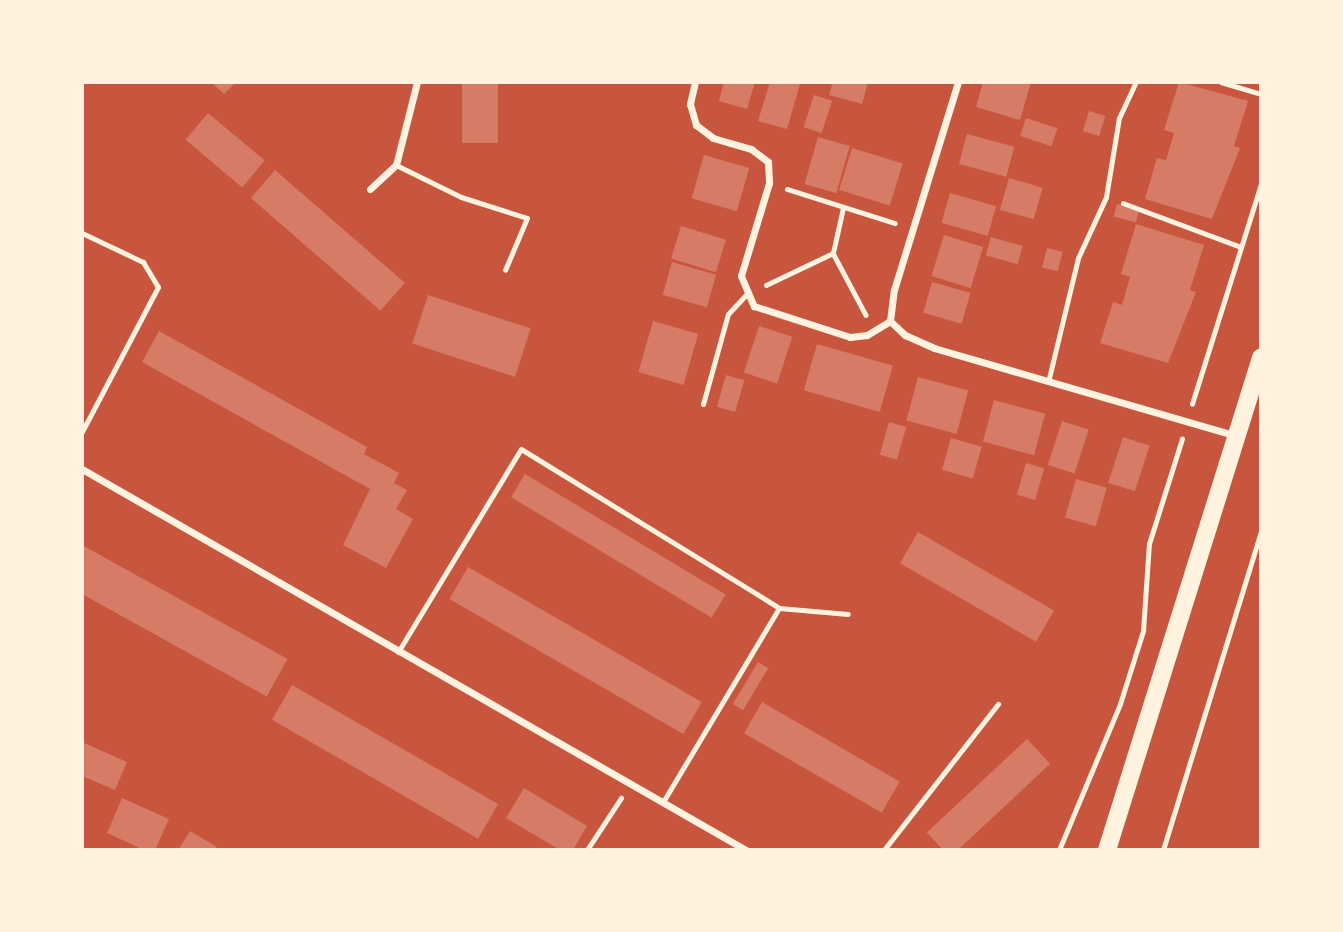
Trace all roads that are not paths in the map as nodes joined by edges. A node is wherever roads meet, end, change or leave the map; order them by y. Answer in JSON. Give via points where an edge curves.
{"nodes":[{"id":1,"x":417,"y":82,"type":"edge"},
{"id":2,"x":695,"y":82,"type":"edge"},
{"id":3,"x":958,"y":82,"type":"edge"},
{"id":4,"x":1136,"y":82,"type":"edge"},
{"id":5,"x":396,"y":165,"type":"junction"},
{"id":6,"x":370,"y":189,"type":"dead end"},
{"id":7,"x":82,"y":233,"type":"edge"},
{"id":8,"x":505,"y":270,"type":"dead end"},
{"id":9,"x":746,"y":295,"type":"junction"},
{"id":10,"x":890,"y":321,"type":"junction"},
{"id":11,"x":1261,"y":358,"type":"edge"},
{"id":12,"x":1049,"y":378,"type":"junction"},
{"id":13,"x":703,"y":404,"type":"dead end"},
{"id":14,"x":82,"y":432,"type":"edge"},
{"id":15,"x":1237,"y":436,"type":"junction"},
{"id":16,"x":82,"y":469,"type":"edge"},
{"id":17,"x":779,"y":608,"type":"junction"},
{"id":18,"x":848,"y":614,"type":"dead end"},
{"id":19,"x":398,"y":652,"type":"junction"},
{"id":20,"x":663,"y":802,"type":"junction"},
{"id":21,"x":746,"y":850,"type":"edge"},
{"id":22,"x":1107,"y":850,"type":"edge"}],
"edges":[{"from":1,"to":5,"type":"street"},
{"from":2,"to":9,"type":"street","via":[[690,104],[696,125],[713,138],[763,156],[769,183],[741,276]]},
{"from":3,"to":10,"type":"street","via":[[894,290]]},
{"from":4,"to":12,"type":"lane","via":[[1119,118],[1106,197],[1078,258]]},
{"from":5,"to":6,"type":"street"},
{"from":5,"to":8,"type":"lane","via":[[461,197],[527,218]]},
{"from":7,"to":14,"type":"lane","via":[[143,262],[158,287]]},
{"from":9,"to":10,"type":"street","via":[[765,312],[850,337],[875,332]]},
{"from":9,"to":13,"type":"lane","via":[[728,314]]},
{"from":10,"to":12,"type":"street","via":[[918,342]]},
{"from":11,"to":15,"type":"main road"},
{"from":12,"to":15,"type":"street"},
{"from":15,"to":22,"type":"main road"},
{"from":16,"to":19,"type":"street"},
{"from":17,"to":18,"type":"lane"},
{"from":17,"to":19,"type":"lane","via":[[521,449]]},
{"from":17,"to":20,"type":"lane"},
{"from":19,"to":20,"type":"street"},
{"from":20,"to":21,"type":"street"}]}
